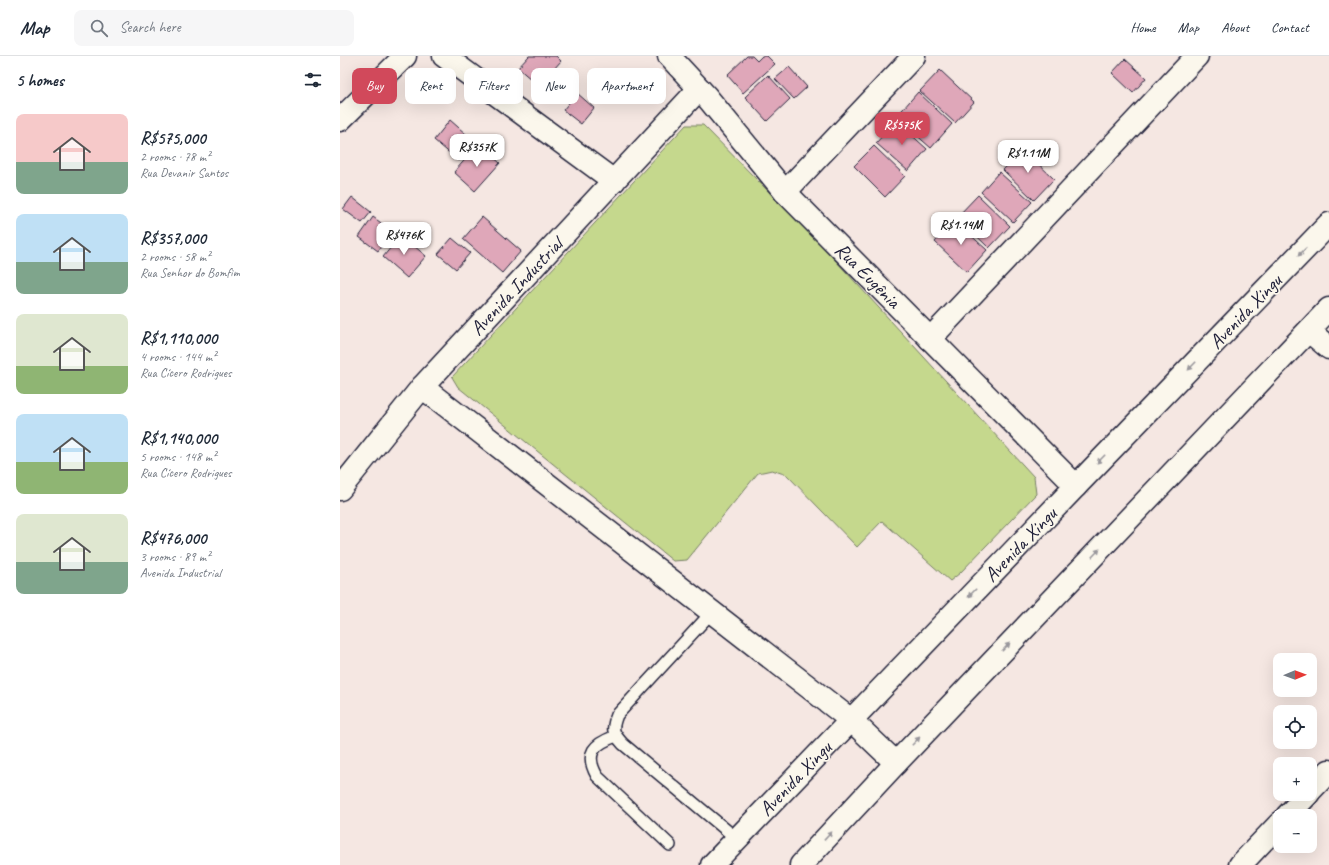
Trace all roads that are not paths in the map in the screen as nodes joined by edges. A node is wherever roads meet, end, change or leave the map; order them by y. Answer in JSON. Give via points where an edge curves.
{"nodes":[{"id":1,"x":405,"y":56,"type":"edge"},
{"id":2,"x":444,"y":56,"type":"edge"},
{"id":3,"x":669,"y":56,"type":"edge"},
{"id":4,"x":914,"y":56,"type":"edge"},
{"id":5,"x":1197,"y":56,"type":"edge"},
{"id":6,"x":699,"y":89,"type":"junction"},
{"id":7,"x":340,"y":120,"type":"edge"},
{"id":8,"x":614,"y":180,"type":"junction"},
{"id":9,"x":785,"y":192,"type":"junction"},
{"id":10,"x":1329,"y":224,"type":"edge"},
{"id":11,"x":1329,"y":310,"type":"edge"},
{"id":12,"x":1308,"y":331,"type":"junction"},
{"id":13,"x":930,"y":339,"type":"junction"},
{"id":14,"x":1329,"y":348,"type":"edge"},
{"id":15,"x":422,"y":387,"type":"junction"},
{"id":16,"x":1076,"y":486,"type":"junction"},
{"id":17,"x":340,"y":488,"type":"edge"},
{"id":18,"x":712,"y":612,"type":"junction"},
{"id":19,"x":851,"y":720,"type":"junction"},
{"id":20,"x":616,"y":736,"type":"junction"},
{"id":21,"x":896,"y":763,"type":"junction"},
{"id":22,"x":1329,"y":771,"type":"edge"},
{"id":23,"x":1317,"y":784,"type":"edge"},
{"id":24,"x":1301,"y":801,"type":"edge"},
{"id":25,"x":1294,"y":809,"type":"edge"},
{"id":26,"x":1273,"y":830,"type":"edge"},
{"id":27,"x":737,"y":839,"type":"junction"},
{"id":28,"x":670,"y":845,"type":"dead end"},
{"id":29,"x":712,"y":865,"type":"edge"},
{"id":30,"x":801,"y":865,"type":"edge"},
{"id":31,"x":1240,"y":865,"type":"edge"}],
"edges":[{"from":1,"to":7,"type":"street"},
{"from":2,"to":8,"type":"street"},
{"from":3,"to":6,"type":"street","name":"Rua Eugênia"},
{"from":4,"to":9,"type":"street"},
{"from":5,"to":13,"type":"street"},
{"from":6,"to":8,"type":"street","name":"Avenida Industrial"},
{"from":6,"to":9,"type":"street","name":"Rua Eugênia"},
{"from":8,"to":15,"type":"street","name":"Avenida Industrial"},
{"from":9,"to":13,"type":"street","name":"Rua Eugênia"},
{"from":10,"to":16,"type":"street","name":"Avenida Xingu","one_way":true},
{"from":11,"to":12,"type":"street"},
{"from":12,"to":14,"type":"street"},
{"from":21,"to":12,"type":"street","one_way":true},
{"from":13,"to":16,"type":"street","name":"Rua Eugênia"},
{"from":15,"to":17,"type":"street","name":"Avenida Industrial"},
{"from":15,"to":18,"type":"street"},
{"from":16,"to":19,"type":"street","name":"Avenida Xingu","one_way":true},
{"from":18,"to":19,"type":"street"},
{"from":18,"to":20,"type":"lane","via":[[617,716],[613,726]]},
{"from":19,"to":21,"type":"street"},
{"from":19,"to":27,"type":"street","name":"Avenida Xingu"},
{"from":20,"to":27,"type":"lane"},
{"from":20,"to":28,"type":"lane","via":[[595,747],[590,760],[593,768],[597,776]]},
{"from":30,"to":21,"type":"street","one_way":true},
{"from":22,"to":23,"type":"street"},
{"from":24,"to":25,"type":"street"},
{"from":26,"to":31,"type":"street"},
{"from":27,"to":29,"type":"street","name":"Avenida Xingu"}]}
